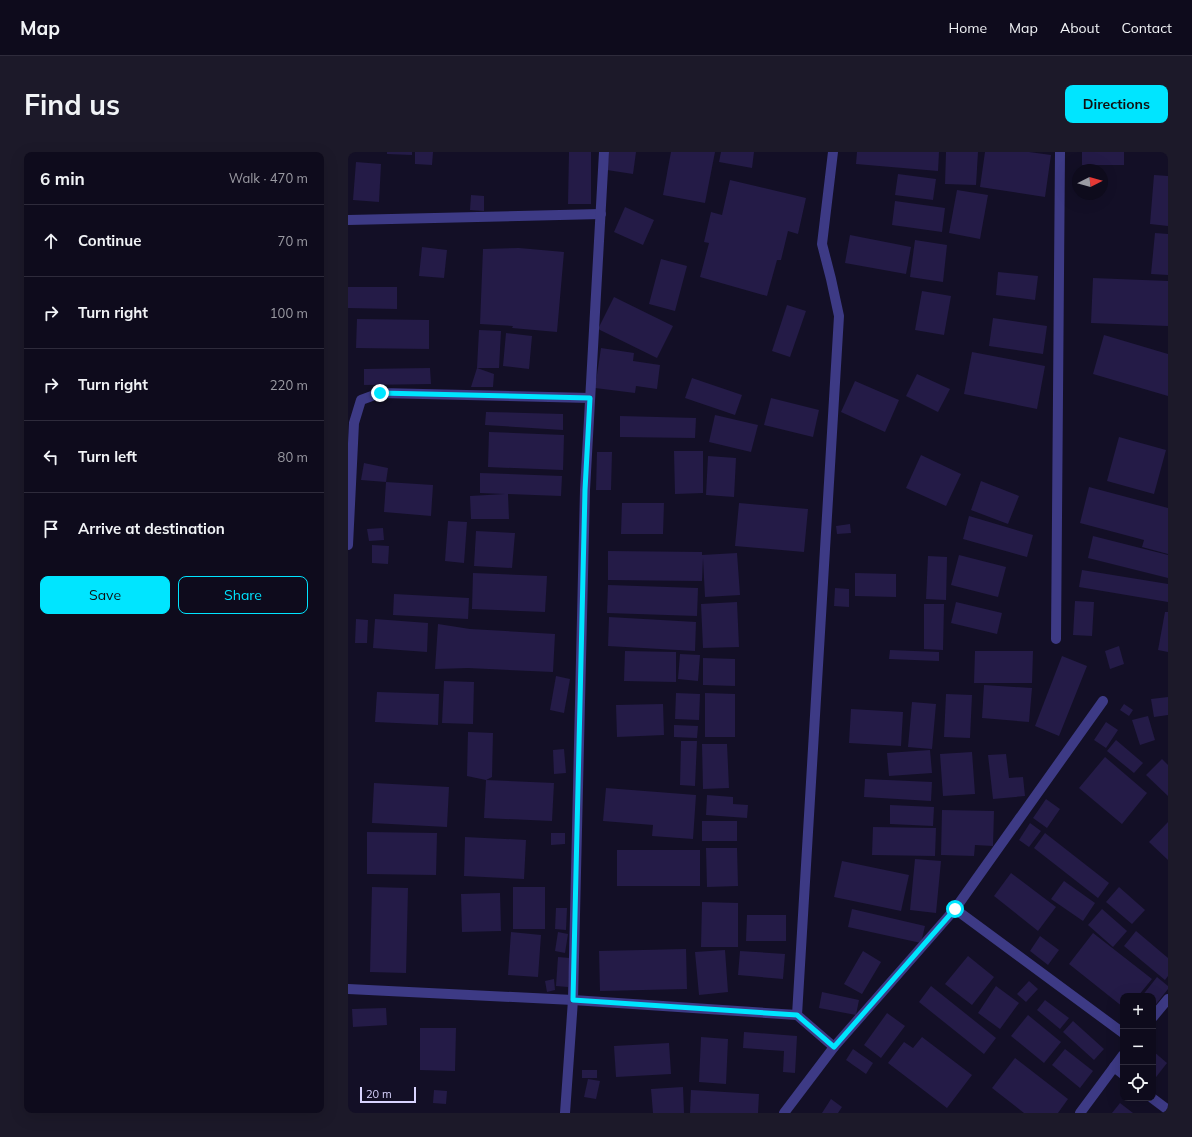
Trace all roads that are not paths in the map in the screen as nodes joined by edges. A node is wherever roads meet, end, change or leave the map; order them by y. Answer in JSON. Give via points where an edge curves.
{"nodes":[{"id":1,"x":604,"y":152,"type":"edge"},
{"id":2,"x":833,"y":152,"type":"edge"},
{"id":3,"x":1060,"y":152,"type":"edge"},
{"id":4,"x":601,"y":214,"type":"junction"},
{"id":5,"x":348,"y":220,"type":"edge"},
{"id":6,"x":590,"y":398,"type":"junction"},
{"id":7,"x":348,"y":545,"type":"edge"},
{"id":8,"x":1056,"y":639,"type":"dead end"},
{"id":9,"x":1103,"y":701,"type":"dead end"},
{"id":10,"x":955,"y":909,"type":"junction"},
{"id":11,"x":348,"y":989,"type":"edge"},
{"id":12,"x":1168,"y":999,"type":"edge"},
{"id":13,"x":573,"y":1000,"type":"junction"},
{"id":14,"x":1156,"y":1013,"type":"edge"},
{"id":15,"x":797,"y":1015,"type":"junction"},
{"id":16,"x":1120,"y":1031,"type":"edge"},
{"id":17,"x":834,"y":1047,"type":"junction"},
{"id":18,"x":1120,"y":1059,"type":"edge"},
{"id":19,"x":1114,"y":1067,"type":"junction"},
{"id":20,"x":1120,"y":1072,"type":"edge"},
{"id":21,"x":1156,"y":1101,"type":"edge"},
{"id":22,"x":1168,"y":1110,"type":"edge"},
{"id":23,"x":565,"y":1113,"type":"edge"},
{"id":24,"x":784,"y":1113,"type":"edge"},
{"id":25,"x":1080,"y":1113,"type":"edge"}],
"edges":[{"from":1,"to":4,"type":"street"},
{"from":2,"to":15,"type":"street","via":[[822,244],[839,316]]},
{"from":3,"to":8,"type":"street"},
{"from":4,"to":5,"type":"street"},
{"from":4,"to":6,"type":"street"},
{"from":6,"to":7,"type":"street","via":[[380,393],[361,400],[354,423]]},
{"from":6,"to":13,"type":"street","via":[[585,490]]},
{"from":9,"to":10,"type":"street"},
{"from":10,"to":16,"type":"street"},
{"from":10,"to":17,"type":"street"},
{"from":11,"to":13,"type":"street"},
{"from":12,"to":14,"type":"street"},
{"from":13,"to":15,"type":"street"},
{"from":13,"to":23,"type":"street"},
{"from":15,"to":17,"type":"street"},
{"from":17,"to":24,"type":"street"},
{"from":18,"to":19,"type":"street"},
{"from":19,"to":20,"type":"street"},
{"from":19,"to":25,"type":"street"},
{"from":21,"to":22,"type":"street"}]}
